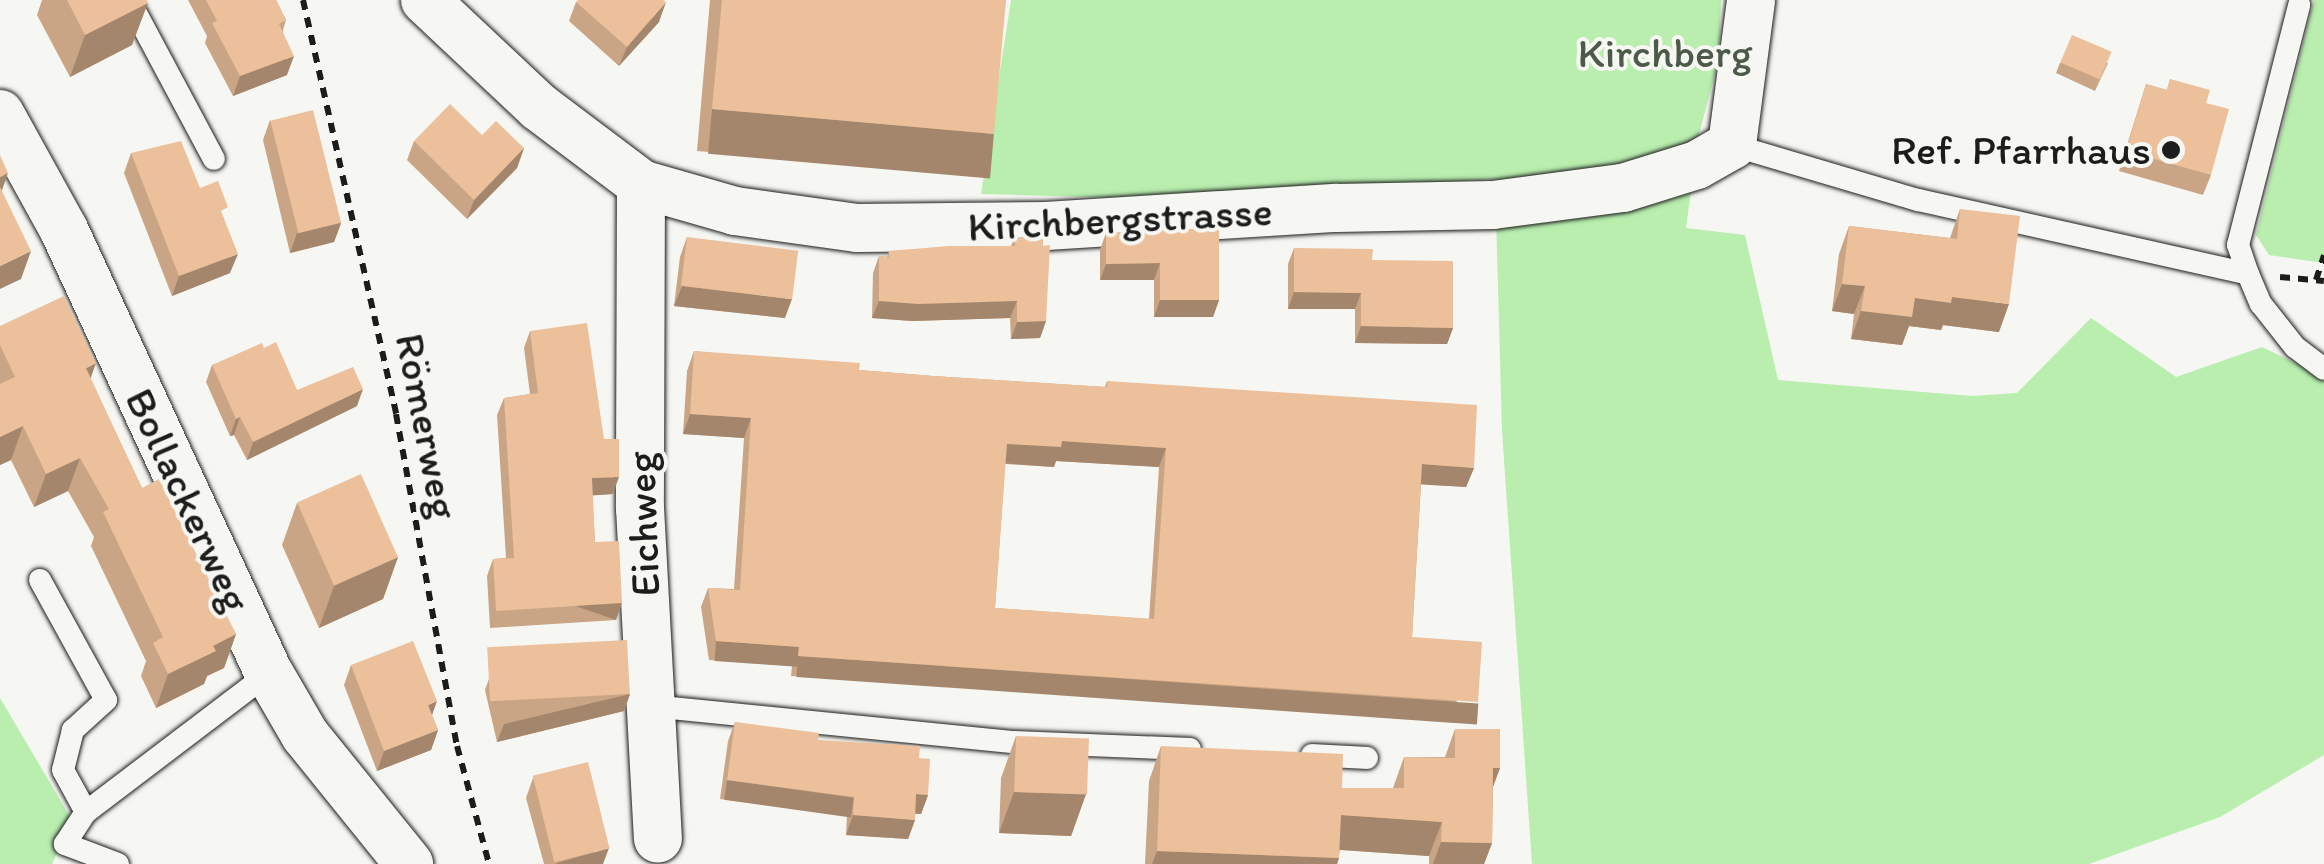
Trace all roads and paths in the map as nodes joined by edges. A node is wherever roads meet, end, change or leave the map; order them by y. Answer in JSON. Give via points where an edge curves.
{"nodes":[{"id":1,"x":129,"y":0,"type":"edge"},
{"id":2,"x":304,"y":0,"type":"edge"},
{"id":3,"x":425,"y":0,"type":"edge"},
{"id":4,"x":1751,"y":0,"type":"edge"},
{"id":5,"x":2299,"y":5,"type":"dead end"},
{"id":6,"x":0,"y":114,"type":"edge"},
{"id":7,"x":1732,"y":146,"type":"junction"},
{"id":8,"x":214,"y":159,"type":"dead end"},
{"id":9,"x":641,"y":184,"type":"junction"},
{"id":10,"x":2324,"y":255,"type":"edge"},
{"id":11,"x":2248,"y":274,"type":"junction"},
{"id":12,"x":2316,"y":280,"type":"dead end"},
{"id":13,"x":2324,"y":369,"type":"edge"},
{"id":14,"x":40,"y":580,"type":"dead end"},
{"id":15,"x":269,"y":673,"type":"junction"},
{"id":16,"x":651,"y":706,"type":"junction"},
{"id":17,"x":1206,"y":750,"type":"edge"},
{"id":18,"x":1280,"y":753,"type":"edge"},
{"id":19,"x":1367,"y":758,"type":"dead end"},
{"id":20,"x":86,"y":812,"type":"junction"},
{"id":21,"x":657,"y":852,"type":"edge"},
{"id":22,"x":118,"y":864,"type":"edge"},
{"id":23,"x":408,"y":864,"type":"edge"},
{"id":24,"x":489,"y":864,"type":"edge"}],
"edges":[{"from":1,"to":8,"type":"lane"},
{"from":2,"to":24,"type":"path","name":"Römerweg","via":[[396,414],[457,746]]},
{"from":3,"to":9,"type":"street","name":"Kirchbergstrasse","via":[[539,107]]},
{"from":4,"to":7,"type":"street"},
{"from":5,"to":11,"type":"lane","via":[[2238,245]]},
{"from":6,"to":15,"type":"street","name":"Bollackerweg","via":[[64,230]]},
{"from":7,"to":9,"type":"street","name":"Kirchbergstrasse","via":[[1697,165],[1623,188],[1492,204],[1046,226],[857,228],[735,211]]},
{"from":7,"to":11,"type":"lane","via":[[1918,200]]},
{"from":9,"to":16,"type":"street","name":"Eichweg","via":[[640,508]]},
{"from":10,"to":12,"type":"path"},
{"from":11,"to":13,"type":"lane","via":[[2294,347]]},
{"from":14,"to":20,"type":"lane","via":[[106,700],[74,730],[64,770]]},
{"from":15,"to":20,"type":"lane"},
{"from":15,"to":23,"type":"street","name":"Bollackerweg","via":[[304,734]]},
{"from":16,"to":17,"type":"lane","via":[[1014,742]]},
{"from":16,"to":21,"type":"street","name":"Eichweg"},
{"from":18,"to":19,"type":"lane"},
{"from":20,"to":22,"type":"lane","via":[[65,844]]}]}
